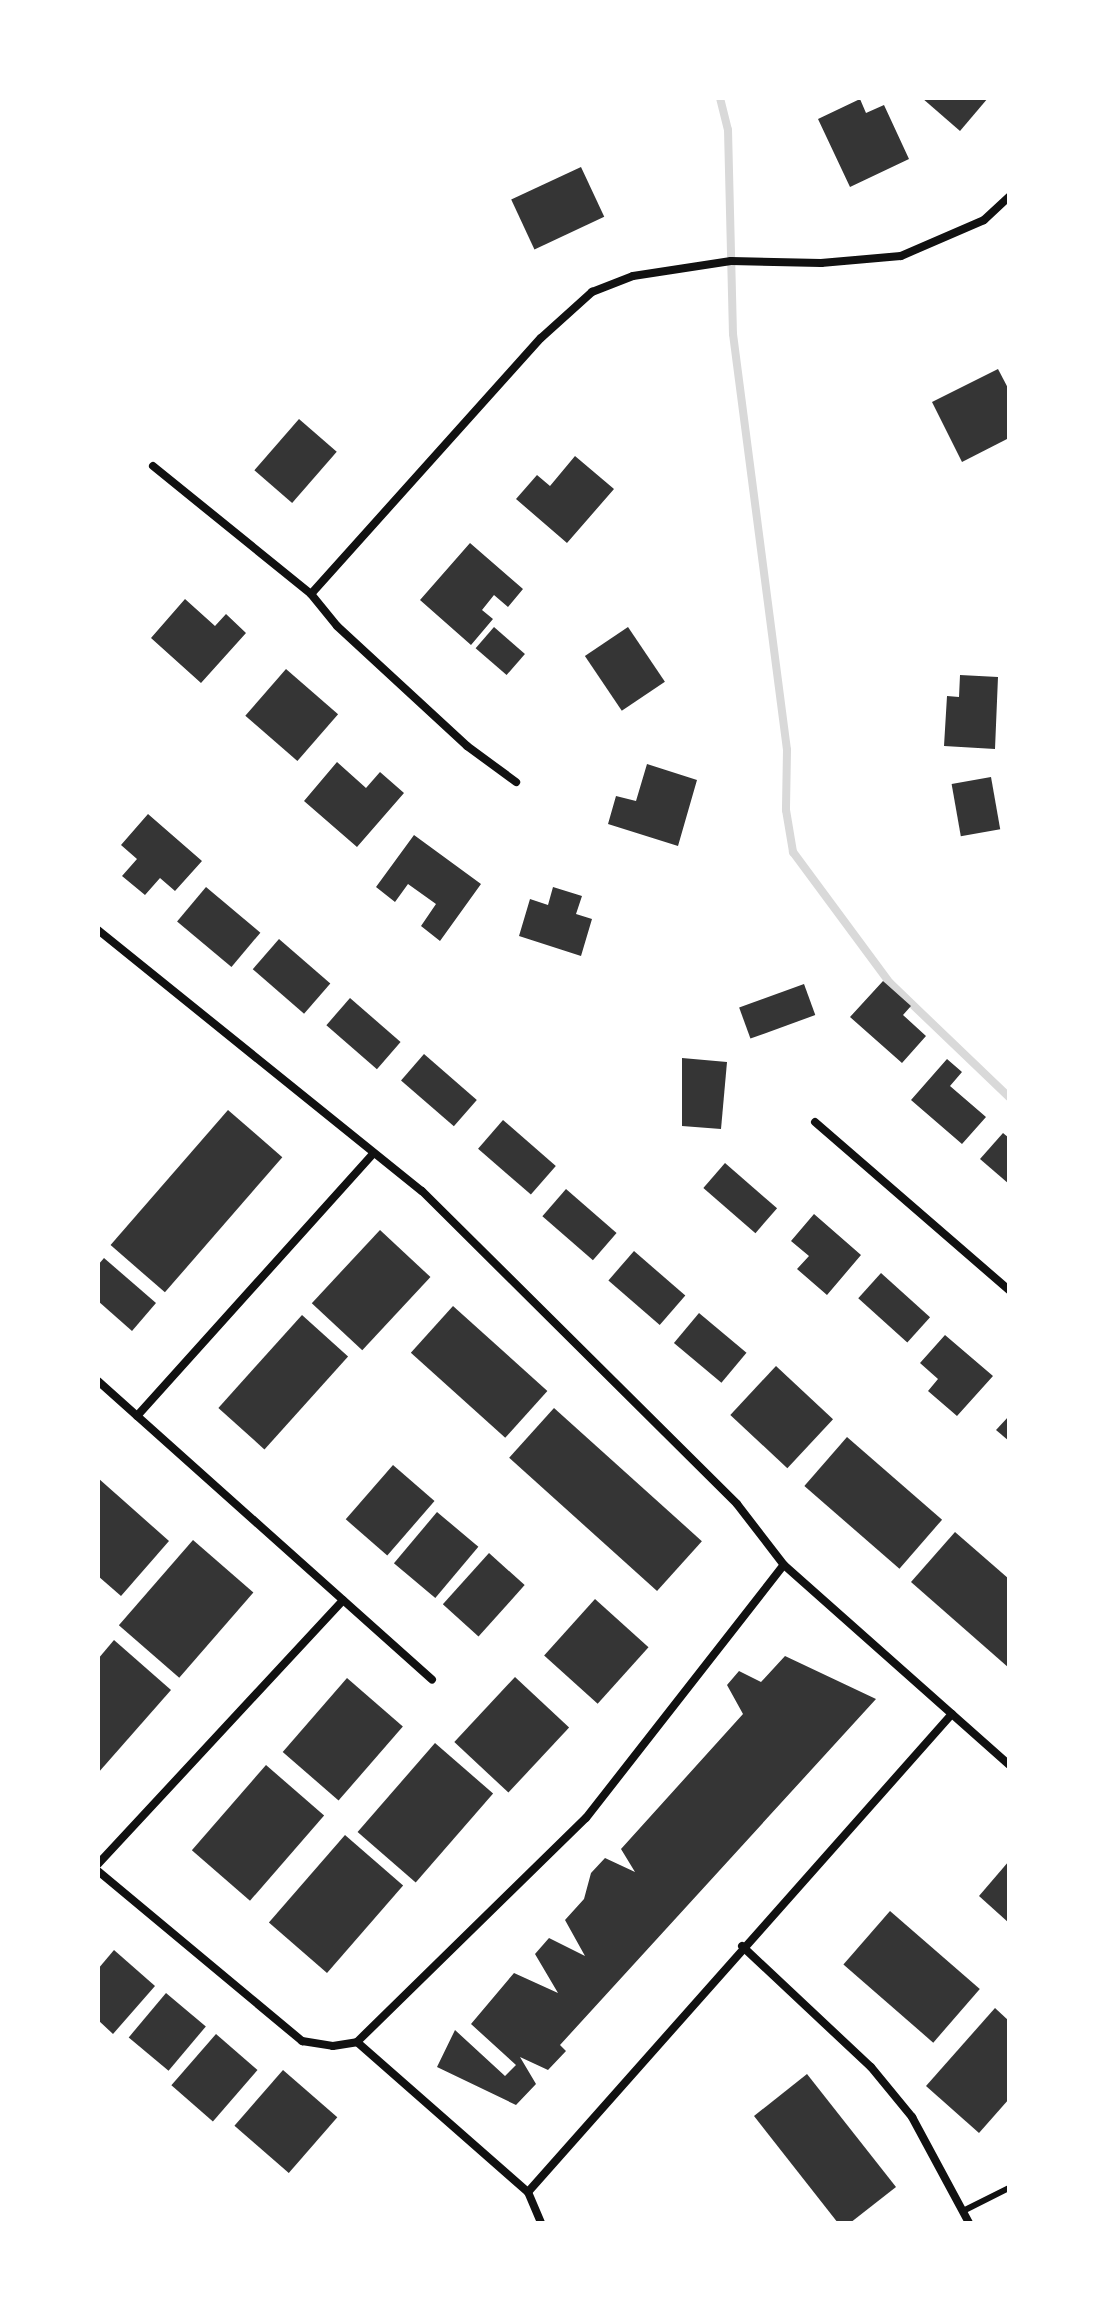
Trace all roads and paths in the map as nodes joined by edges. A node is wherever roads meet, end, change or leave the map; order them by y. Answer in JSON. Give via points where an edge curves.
{"nodes":[{"id":1,"x":1009,"y":197,"type":"edge"},
{"id":2,"x":153,"y":466,"type":"dead end"},
{"id":3,"x":311,"y":594,"type":"junction"},
{"id":4,"x":516,"y":782,"type":"dead end"},
{"id":5,"x":98,"y":930,"type":"edge"},
{"id":6,"x":815,"y":1122,"type":"dead end"},
{"id":7,"x":373,"y":1154,"type":"junction"},
{"id":8,"x":1009,"y":1290,"type":"edge"},
{"id":9,"x":98,"y":1381,"type":"edge"},
{"id":10,"x":137,"y":1416,"type":"junction"},
{"id":11,"x":784,"y":1565,"type":"junction"},
{"id":12,"x":343,"y":1600,"type":"junction"},
{"id":13,"x":432,"y":1680,"type":"dead end"},
{"id":14,"x":952,"y":1714,"type":"junction"},
{"id":15,"x":1009,"y":1765,"type":"edge"},
{"id":16,"x":98,"y":1864,"type":"edge"},
{"id":17,"x":98,"y":1871,"type":"edge"},
{"id":18,"x":742,"y":1946,"type":"junction"},
{"id":19,"x":357,"y":2042,"type":"junction"},
{"id":20,"x":1009,"y":2188,"type":"edge"},
{"id":21,"x":528,"y":2192,"type":"junction"},
{"id":22,"x":963,"y":2211,"type":"junction"},
{"id":23,"x":541,"y":2223,"type":"edge"},
{"id":24,"x":969,"y":2223,"type":"edge"}],
"edges":[{"from":1,"to":3,"type":"street","via":[[984,220],[901,256],[821,263],[731,261],[633,276],[592,292],[541,338]]},
{"from":2,"to":3,"type":"street"},
{"from":3,"to":4,"type":"street","via":[[337,626],[467,746]]},
{"from":5,"to":7,"type":"street"},
{"from":6,"to":8,"type":"street"},
{"from":7,"to":10,"type":"street"},
{"from":7,"to":11,"type":"street","via":[[422,1191],[726,1493]]},
{"from":9,"to":10,"type":"street"},
{"from":10,"to":12,"type":"street"},
{"from":11,"to":14,"type":"street"},
{"from":11,"to":19,"type":"street","via":[[586,1818]]},
{"from":12,"to":13,"type":"street"},
{"from":12,"to":16,"type":"street"},
{"from":14,"to":15,"type":"street"},
{"from":14,"to":18,"type":"street"},
{"from":17,"to":19,"type":"street","via":[[302,2041],[333,2046]]},
{"from":18,"to":21,"type":"street"},
{"from":18,"to":22,"type":"street","via":[[871,2067],[912,2117]]},
{"from":19,"to":21,"type":"street"},
{"from":20,"to":22,"type":"lane"},
{"from":21,"to":23,"type":"street"},
{"from":22,"to":24,"type":"street"}]}
